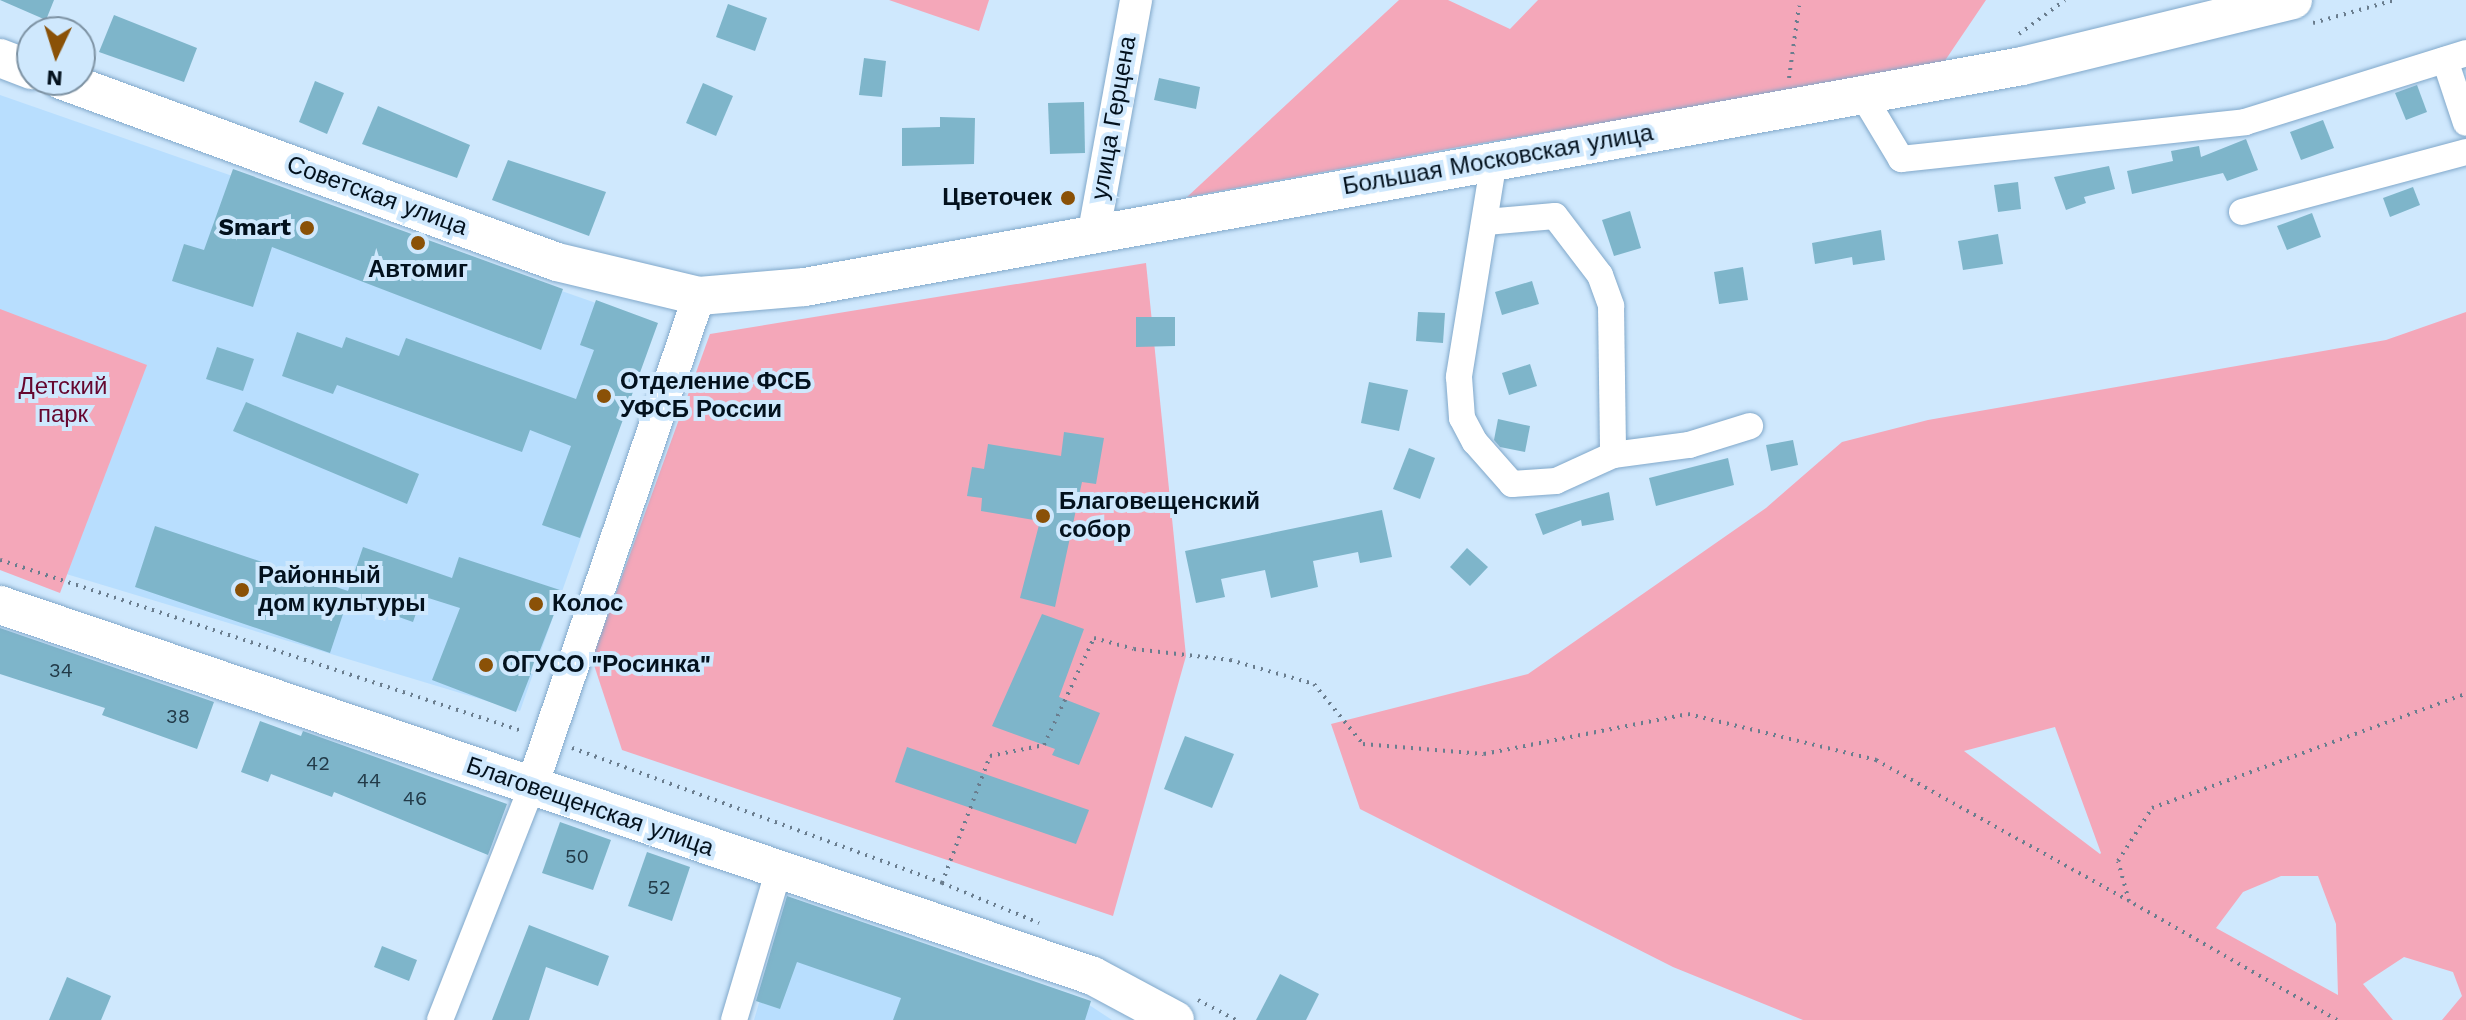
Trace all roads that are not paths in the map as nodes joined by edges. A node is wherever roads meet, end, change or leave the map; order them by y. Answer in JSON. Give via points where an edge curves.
{"nodes":[{"id":1,"x":1136,"y":0,"type":"edge"},
{"id":2,"x":2296,"y":13,"type":"edge"},
{"id":3,"x":2455,"y":56,"type":"edge"},
{"id":4,"x":96,"y":93,"type":"edge"},
{"id":5,"x":1862,"y":94,"type":"junction"},
{"id":6,"x":2466,"y":123,"type":"edge"},
{"id":7,"x":2466,"y":152,"type":"edge"},
{"id":8,"x":1494,"y":160,"type":"junction"},
{"id":9,"x":2242,"y":212,"type":"dead end"},
{"id":10,"x":1486,"y":222,"type":"junction"},
{"id":11,"x":1093,"y":237,"type":"junction"},
{"id":12,"x":699,"y":296,"type":"junction"},
{"id":13,"x":1750,"y":426,"type":"dead end"},
{"id":14,"x":1613,"y":455,"type":"junction"},
{"id":15,"x":0,"y":605,"type":"edge"},
{"id":16,"x":532,"y":786,"type":"junction"},
{"id":17,"x":778,"y":872,"type":"junction"},
{"id":18,"x":440,"y":1020,"type":"edge"},
{"id":19,"x":734,"y":1020,"type":"edge"},
{"id":20,"x":1175,"y":1020,"type":"edge"}],
"edges":[{"from":1,"to":11,"type":"street","name":"улица Герцена"},
{"from":2,"to":5,"type":"main road","name":"Большая Московская улица"},
{"from":3,"to":5,"type":"street","via":[[2245,122],[1901,159]]},
{"from":3,"to":6,"type":"street"},
{"from":4,"to":12,"type":"main road","name":"Советская улица","via":[[557,262]]},
{"from":5,"to":8,"type":"main road","name":"Большая Московская улица"},
{"from":7,"to":9,"type":"street"},
{"from":8,"to":10,"type":"street"},
{"from":8,"to":11,"type":"main road","name":"Большая Московская улица"},
{"from":10,"to":14,"type":"street","via":[[1555,216],[1600,275],[1611,306]]},
{"from":10,"to":14,"type":"street","via":[[1459,377],[1468,430],[1512,484],[1556,481]]},
{"from":11,"to":12,"type":"main road","name":"Большая Московская улица","via":[[805,287]]},
{"from":12,"to":16,"type":"street"},
{"from":13,"to":14,"type":"street","via":[[1689,445]]},
{"from":15,"to":16,"type":"main road","name":"Благовещенская улица"},
{"from":16,"to":17,"type":"main road","name":"Благовещенская улица"},
{"from":16,"to":18,"type":"street"},
{"from":17,"to":19,"type":"street"},
{"from":17,"to":20,"type":"main road","name":"Благовещенская улица","via":[[1093,976]]}]}
